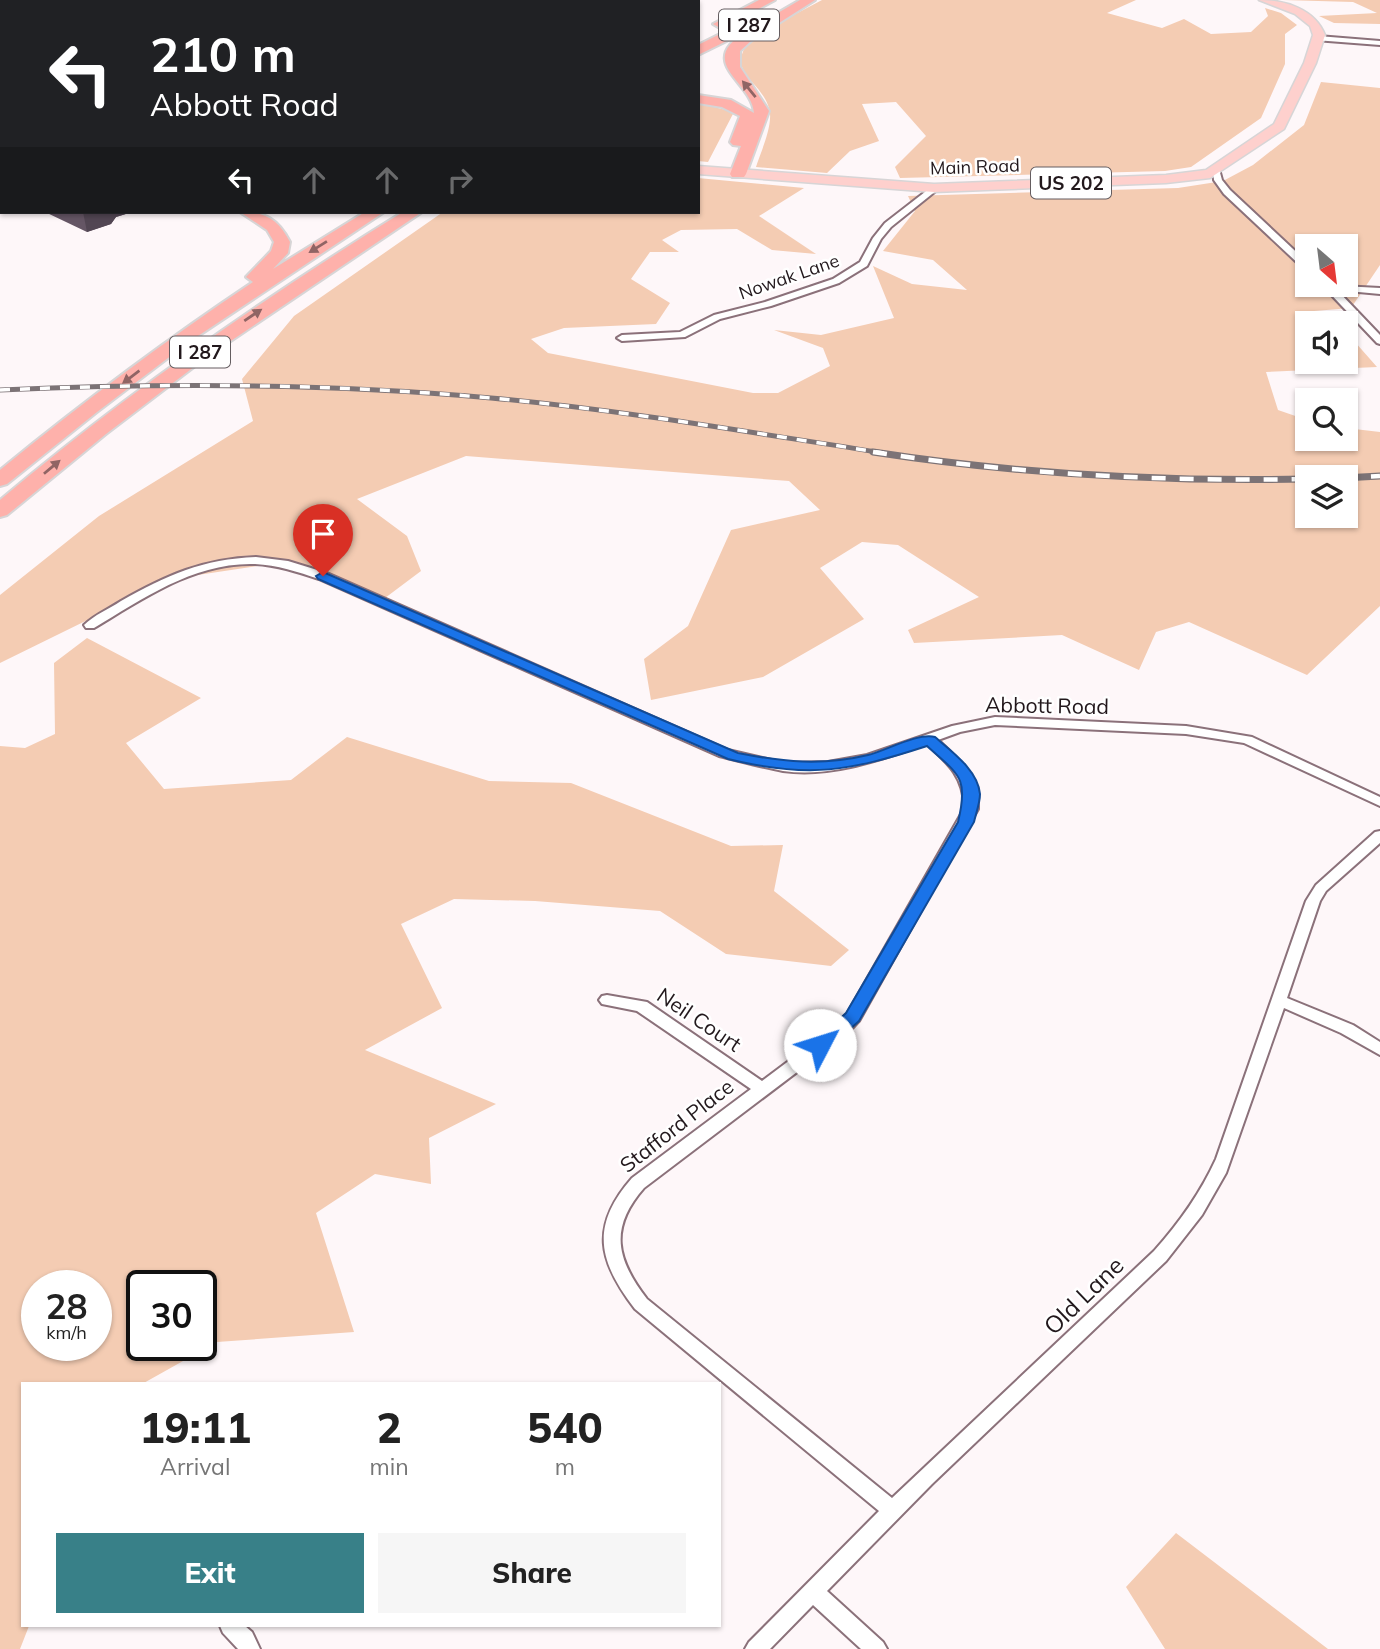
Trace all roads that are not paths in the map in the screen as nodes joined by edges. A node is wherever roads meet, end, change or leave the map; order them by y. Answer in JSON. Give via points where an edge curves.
{"nodes":[{"id":1,"x":769,"y":0,"type":"edge"},
{"id":2,"x":801,"y":0,"type":"edge"},
{"id":3,"x":808,"y":0,"type":"edge"},
{"id":4,"x":1273,"y":2,"type":"edge"},
{"id":5,"x":707,"y":30,"type":"dead end"},
{"id":6,"x":1318,"y":38,"type":"junction"},
{"id":7,"x":1380,"y":43,"type":"edge"},
{"id":8,"x":700,"y":50,"type":"edge"},
{"id":9,"x":700,"y":99,"type":"edge"},
{"id":10,"x":700,"y":170,"type":"edge"},
{"id":11,"x":1216,"y":171,"type":"junction"},
{"id":12,"x":732,"y":173,"type":"junction"},
{"id":13,"x":934,"y":188,"type":"junction"},
{"id":14,"x":253,"y":214,"type":"edge"},
{"id":15,"x":373,"y":214,"type":"edge"},
{"id":16,"x":411,"y":214,"type":"edge"},
{"id":17,"x":1295,"y":256,"type":"edge"},
{"id":18,"x":1358,"y":289,"type":"edge"},
{"id":19,"x":1380,"y":291,"type":"edge"},
{"id":20,"x":1339,"y":298,"type":"edge"},
{"id":21,"x":622,"y":338,"type":"dead end"},
{"id":22,"x":1380,"y":341,"type":"edge"},
{"id":23,"x":156,"y":358,"type":"junction"},
{"id":24,"x":0,"y":480,"type":"edge"},
{"id":25,"x":0,"y":511,"type":"edge"},
{"id":26,"x":90,"y":625,"type":"dead end"},
{"id":27,"x":930,"y":740,"type":"junction"},
{"id":28,"x":1380,"y":802,"type":"edge"},
{"id":29,"x":1380,"y":835,"type":"edge"},
{"id":30,"x":607,"y":1000,"type":"dead end"},
{"id":31,"x":1278,"y":1000,"type":"junction"},
{"id":32,"x":1380,"y":1049,"type":"edge"},
{"id":33,"x":762,"y":1089,"type":"junction"},
{"id":34,"x":892,"y":1511,"type":"junction"},
{"id":35,"x":814,"y":1593,"type":"junction"},
{"id":36,"x":231,"y":1627,"type":"edge"},
{"id":37,"x":249,"y":1649,"type":"edge"},
{"id":38,"x":756,"y":1649,"type":"edge"},
{"id":39,"x":876,"y":1649,"type":"edge"}],
"edges":[{"from":1,"to":5,"type":"highway","number":"I 287"},
{"from":2,"to":8,"type":"highway","number":"I 287"},
{"from":12,"to":3,"type":"highway","one_way":true,"via":[[762,111],[732,66],[733,50]]},
{"from":4,"to":6,"type":"main road","via":[[1312,20]]},
{"from":6,"to":7,"type":"street"},
{"from":6,"to":11,"type":"main road","name":"Main Road","number":"US 202","via":[[1294,101],[1279,126]]},
{"from":9,"to":12,"type":"highway","via":[[726,103],[747,114]]},
{"from":10,"to":12,"type":"main road","name":"Main Road","number":"US 202"},
{"from":11,"to":13,"type":"main road","name":"Main Road","number":"US 202","via":[[1166,180]]},
{"from":11,"to":17,"type":"street","via":[[1227,192]]},
{"from":12,"to":13,"type":"main road","name":"Main Road","number":"US 202"},
{"from":13,"to":21,"type":"street","name":"Nowak Lane","via":[[888,225],[864,264],[836,281],[717,317],[682,335]]},
{"from":14,"to":23,"type":"highway","via":[[278,232],[282,242],[279,253]]},
{"from":15,"to":23,"type":"highway","number":"I 287","one_way":true,"via":[[265,281]]},
{"from":25,"to":16,"type":"highway","number":"I 287","one_way":true,"via":[[185,363]]},
{"from":18,"to":19,"type":"street"},
{"from":20,"to":22,"type":"street"},
{"from":23,"to":24,"type":"highway","number":"I 287","one_way":true},
{"from":26,"to":27,"type":"street","name":"Abbott Road","via":[[195,568],[270,560],[323,576],[734,756],[785,767],[828,766],[870,759]]},
{"from":27,"to":28,"type":"street","name":"Abbott Road","via":[[975,724],[1016,720],[1208,732],[1267,748]]},
{"from":27,"to":33,"type":"street","name":"Stafford Place","via":[[969,782],[972,795],[966,822],[853,1017]]},
{"from":29,"to":31,"type":"street","name":"Old Lane","via":[[1321,888]]},
{"from":30,"to":33,"type":"street","name":"Neil Court","via":[[641,1006]]},
{"from":31,"to":32,"type":"street","via":[[1347,1029]]},
{"from":31,"to":34,"type":"street","name":"Old Lane","via":[[1224,1160],[1191,1222]]},
{"from":33,"to":34,"type":"street","name":"Stafford Place","via":[[629,1191],[613,1221],[612,1253],[619,1275],[641,1304]]},
{"from":34,"to":35,"type":"street","name":"Old Lane"},
{"from":35,"to":38,"type":"street","name":"Old Lane"},
{"from":35,"to":39,"type":"street"},
{"from":36,"to":37,"type":"street"}]}
